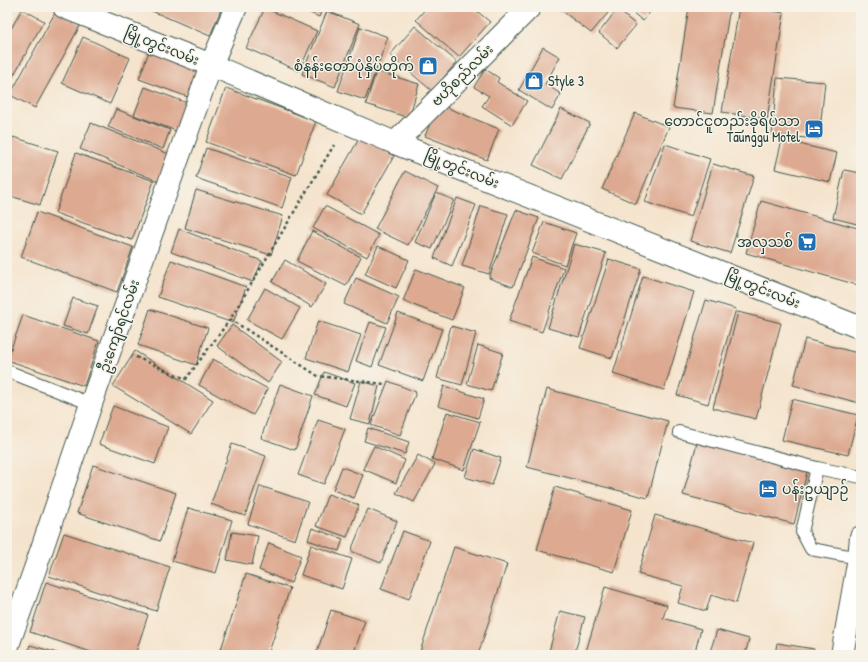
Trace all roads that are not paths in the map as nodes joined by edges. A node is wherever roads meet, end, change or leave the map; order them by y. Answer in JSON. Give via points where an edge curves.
{"nodes":[{"id":1,"x":64,"y":7,"type":"edge"},
{"id":2,"x":236,"y":7,"type":"edge"},
{"id":3,"x":530,"y":7,"type":"edge"},
{"id":4,"x":211,"y":65,"type":"junction"},
{"id":5,"x":395,"y":143,"type":"junction"},
{"id":6,"x":861,"y":328,"type":"edge"},
{"id":7,"x":7,"y":371,"type":"edge"},
{"id":8,"x":91,"y":404,"type":"junction"},
{"id":9,"x":679,"y":432,"type":"dead end"},
{"id":10,"x":817,"y":468,"type":"junction"},
{"id":11,"x":861,"y":477,"type":"edge"},
{"id":12,"x":861,"y":537,"type":"edge"},
{"id":13,"x":859,"y":558,"type":"junction"},
{"id":14,"x":7,"y":648,"type":"edge"},
{"id":15,"x":842,"y":655,"type":"edge"}],
"edges":[{"from":1,"to":4,"type":"street","name":"မြို့တွင်းလမ်း"},
{"from":2,"to":4,"type":"street","name":"ဦးကျော်ရင်လမ်း"},
{"from":3,"to":5,"type":"street","name":"ဗဟိုစည်လမ်း"},
{"from":4,"to":5,"type":"street","name":"မြို့တွင်းလမ်း"},
{"from":4,"to":8,"type":"street","name":"ဦးကျော်ရင်လမ်း"},
{"from":5,"to":6,"type":"street","name":"မြို့တွင်းလမ်း"},
{"from":7,"to":8,"type":"lane"},
{"from":8,"to":14,"type":"street","name":"ဦးကျော်ရင်လမ်း"},
{"from":9,"to":10,"type":"lane"},
{"from":10,"to":11,"type":"lane"},
{"from":10,"to":13,"type":"lane","via":[[802,532],[811,549]]},
{"from":12,"to":13,"type":"street"},
{"from":13,"to":15,"type":"street"}]}
